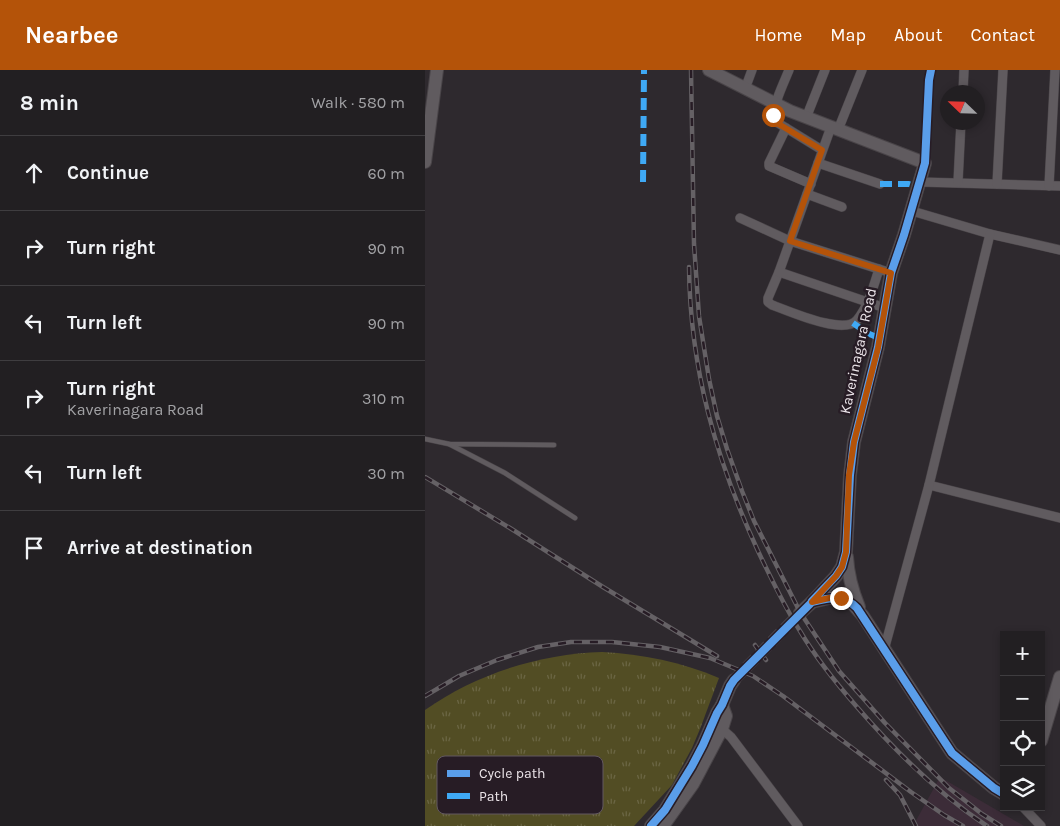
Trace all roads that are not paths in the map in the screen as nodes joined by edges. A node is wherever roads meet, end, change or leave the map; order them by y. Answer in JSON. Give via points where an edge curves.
{"nodes":[{"id":1,"x":437,"y":70,"type":"edge"},
{"id":2,"x":709,"y":70,"type":"edge"},
{"id":3,"x":751,"y":70,"type":"edge"},
{"id":4,"x":789,"y":70,"type":"edge"},
{"id":5,"x":825,"y":70,"type":"edge"},
{"id":6,"x":863,"y":70,"type":"edge"},
{"id":7,"x":931,"y":70,"type":"edge"},
{"id":8,"x":964,"y":70,"type":"edge"},
{"id":9,"x":1003,"y":70,"type":"edge"},
{"id":10,"x":1055,"y":70,"type":"edge"},
{"id":11,"x":963,"y":85,"type":"edge"},
{"id":12,"x":745,"y":89,"type":"junction"},
{"id":13,"x":776,"y":104,"type":"junction"},
{"id":14,"x":806,"y":118,"type":"junction"},
{"id":15,"x":786,"y":128,"type":"junction"},
{"id":16,"x":834,"y":128,"type":"junction"},
{"id":17,"x":961,"y":130,"type":"edge"},
{"id":18,"x":822,"y":150,"type":"junction"},
{"id":19,"x":425,"y":162,"type":"edge"},
{"id":20,"x":818,"y":163,"type":"junction"},
{"id":21,"x":925,"y":163,"type":"junction"},
{"id":22,"x":920,"y":182,"type":"junction"},
{"id":23,"x":958,"y":182,"type":"junction"},
{"id":24,"x":811,"y":184,"type":"junction"},
{"id":25,"x":880,"y":184,"type":"dead end"},
{"id":26,"x":997,"y":184,"type":"junction"},
{"id":27,"x":1049,"y":186,"type":"junction"},
{"id":28,"x":1060,"y":186,"type":"edge"},
{"id":29,"x":807,"y":194,"type":"junction"},
{"id":30,"x":842,"y":207,"type":"dead end"},
{"id":31,"x":912,"y":211,"type":"junction"},
{"id":32,"x":740,"y":218,"type":"dead end"},
{"id":33,"x":990,"y":234,"type":"junction"},
{"id":34,"x":790,"y":241,"type":"junction"},
{"id":35,"x":1060,"y":250,"type":"edge"},
{"id":36,"x":885,"y":271,"type":"junction"},
{"id":37,"x":779,"y":272,"type":"junction"},
{"id":38,"x":868,"y":302,"type":"junction"},
{"id":39,"x":885,"y":308,"type":"junction"},
{"id":40,"x":425,"y":439,"type":"edge"},
{"id":41,"x":449,"y":444,"type":"junction"},
{"id":42,"x":554,"y":445,"type":"dead end"},
{"id":43,"x":929,"y":485,"type":"junction"},
{"id":44,"x":575,"y":518,"type":"dead end"},
{"id":45,"x":1060,"y":518,"type":"edge"},
{"id":46,"x":846,"y":552,"type":"junction"},
{"id":47,"x":812,"y":602,"type":"junction"},
{"id":48,"x":801,"y":613,"type":"tunnel mouth"},
{"id":49,"x":863,"y":616,"type":"junction"},
{"id":50,"x":883,"y":650,"type":"junction"},
{"id":51,"x":1060,"y":677,"type":"edge"},
{"id":52,"x":734,"y":680,"type":"tunnel mouth"},
{"id":53,"x":722,"y":705,"type":"junction"},
{"id":54,"x":1045,"y":728,"type":"edge"},
{"id":55,"x":722,"y":729,"type":"junction"},
{"id":56,"x":1000,"y":792,"type":"edge"},
{"id":57,"x":1027,"y":811,"type":"edge"},
{"id":58,"x":651,"y":826,"type":"edge"},
{"id":59,"x":663,"y":826,"type":"edge"},
{"id":60,"x":797,"y":826,"type":"edge"},
{"id":61,"x":1041,"y":826,"type":"edge"}],
"edges":[{"from":1,"to":19,"type":"street"},
{"from":2,"to":12,"type":"street"},
{"from":3,"to":12,"type":"street"},
{"from":4,"to":13,"type":"street"},
{"from":5,"to":14,"type":"street"},
{"from":6,"to":16,"type":"street"},
{"from":7,"to":21,"type":"street","name":"Kaverinagara Road"},
{"from":8,"to":11,"type":"street"},
{"from":9,"to":26,"type":"street"},
{"from":10,"to":27,"type":"street"},
{"from":12,"to":13,"type":"street"},
{"from":13,"to":14,"type":"street"},
{"from":13,"to":15,"type":"street","via":[[774,119]]},
{"from":14,"to":16,"type":"street"},
{"from":15,"to":18,"type":"street"},
{"from":15,"to":24,"type":"street","via":[[769,166]]},
{"from":16,"to":18,"type":"street"},
{"from":16,"to":21,"type":"street"},
{"from":17,"to":23,"type":"street"},
{"from":18,"to":20,"type":"street"},
{"from":20,"to":24,"type":"street"},
{"from":20,"to":25,"type":"street"},
{"from":21,"to":22,"type":"street","name":"Kaverinagara Road"},
{"from":22,"to":23,"type":"street"},
{"from":22,"to":31,"type":"street","name":"Kaverinagara Road"},
{"from":23,"to":26,"type":"street"},
{"from":24,"to":29,"type":"street"},
{"from":26,"to":27,"type":"street"},
{"from":27,"to":28,"type":"street"},
{"from":29,"to":30,"type":"street"},
{"from":29,"to":34,"type":"street"},
{"from":31,"to":33,"type":"street"},
{"from":31,"to":36,"type":"street","name":"Kaverinagara Road"},
{"from":32,"to":34,"type":"street"},
{"from":33,"to":35,"type":"street"},
{"from":33,"to":43,"type":"street"},
{"from":34,"to":36,"type":"street"},
{"from":34,"to":37,"type":"street"},
{"from":36,"to":38,"type":"street"},
{"from":36,"to":39,"type":"street","name":"Kaverinagara Road"},
{"from":37,"to":38,"type":"street"},
{"from":37,"to":38,"type":"street","via":[[768,302],[818,321],[846,326],[857,321]]},
{"from":38,"to":39,"type":"street"},
{"from":39,"to":46,"type":"street","name":"Kaverinagara Road","via":[[854,442],[849,475]]},
{"from":40,"to":41,"type":"lane"},
{"from":41,"to":42,"type":"lane"},
{"from":41,"to":44,"type":"lane"},
{"from":43,"to":45,"type":"street"},
{"from":43,"to":50,"type":"street"},
{"from":46,"to":47,"type":"street","name":"Kaverinagara Road","via":[[836,576]]},
{"from":46,"to":49,"type":"street","via":[[852,590]]},
{"from":47,"to":48,"type":"street","name":"Kaverinagara Road"},
{"from":47,"to":49,"type":"street","via":[[841,598],[850,601]]},
{"from":49,"to":50,"type":"street"},
{"from":50,"to":56,"type":"street","via":[[952,753]]},
{"from":51,"to":54,"type":"street"},
{"from":52,"to":53,"type":"street"},
{"from":53,"to":55,"type":"street","via":[[726,716]]},
{"from":53,"to":58,"type":"street","via":[[692,766],[665,810]]},
{"from":55,"to":59,"type":"street","via":[[693,784]]},
{"from":55,"to":60,"type":"street"},
{"from":57,"to":61,"type":"street"}]}
